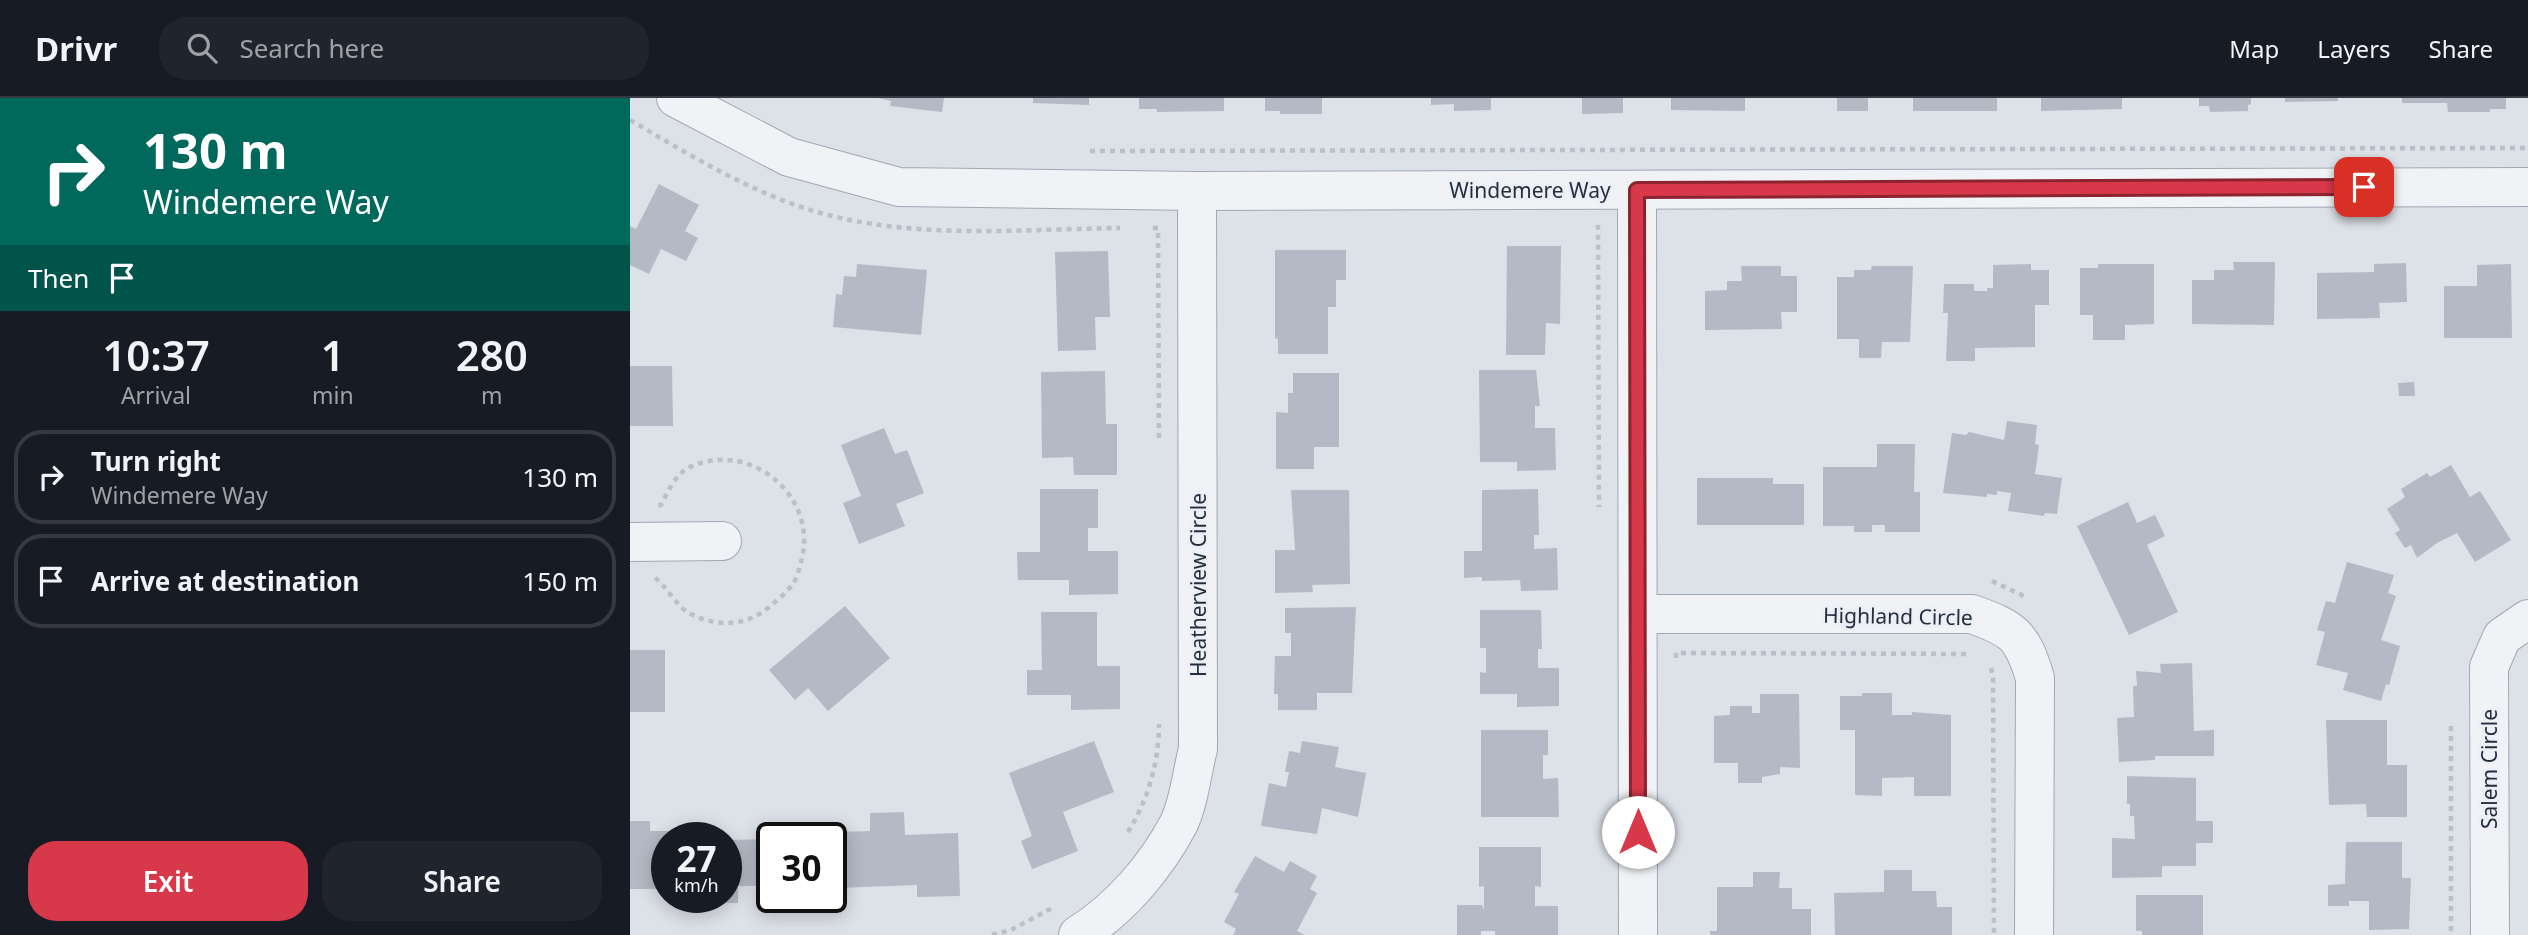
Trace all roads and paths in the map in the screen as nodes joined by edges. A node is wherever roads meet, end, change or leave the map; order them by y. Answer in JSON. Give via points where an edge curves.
{"nodes":[{"id":1,"x":676,"y":98,"type":"edge"},
{"id":2,"x":2528,"y":148,"type":"edge"},
{"id":3,"x":1078,"y":151,"type":"dead end"},
{"id":4,"x":2528,"y":187,"type":"edge"},
{"id":5,"x":1637,"y":190,"type":"junction"},
{"id":6,"x":1197,"y":191,"type":"junction"},
{"id":7,"x":1158,"y":228,"type":"dead end"},
{"id":8,"x":1159,"y":446,"type":"dead end"},
{"id":9,"x":722,"y":541,"type":"dead end"},
{"id":10,"x":630,"y":542,"type":"edge"},
{"id":11,"x":1984,"y":578,"type":"dead end"},
{"id":12,"x":2035,"y":603,"type":"dead end"},
{"id":13,"x":1638,"y":614,"type":"junction"},
{"id":14,"x":2528,"y":619,"type":"edge"},
{"id":15,"x":1676,"y":653,"type":"dead end"},
{"id":16,"x":1980,"y":657,"type":"dead end"},
{"id":17,"x":1987,"y":662,"type":"dead end"},
{"id":18,"x":1160,"y":717,"type":"dead end"},
{"id":19,"x":1123,"y":841,"type":"dead end"},
{"id":20,"x":1067,"y":920,"type":"edge"},
{"id":21,"x":992,"y":935,"type":"edge"},
{"id":22,"x":1638,"y":935,"type":"edge"},
{"id":23,"x":1994,"y":935,"type":"edge"},
{"id":24,"x":2034,"y":935,"type":"edge"},
{"id":25,"x":2490,"y":935,"type":"edge"}],
"edges":[{"from":1,"to":6,"type":"street","name":"Windemere Way","via":[[789,157],[899,187]]},
{"from":2,"to":3,"type":"path"},
{"from":4,"to":5,"type":"street","name":"Windemere Way"},
{"from":5,"to":6,"type":"street","name":"Windemere Way"},
{"from":5,"to":13,"type":"street"},
{"from":6,"to":20,"type":"street","name":"Heatherview Circle","via":[[1198,749],[1180,821],[1141,881],[1093,925]]},
{"from":7,"to":8,"type":"path"},
{"from":9,"to":10,"type":"street"},
{"from":11,"to":12,"type":"path"},
{"from":13,"to":22,"type":"street"},
{"from":13,"to":24,"type":"street","name":"Highland Circle","via":[[1972,614],[2004,626],[2025,647],[2035,678]]},
{"from":14,"to":25,"type":"street","name":"Salem Circle","via":[[2502,637],[2489,667]]},
{"from":15,"to":16,"type":"path","via":[[1961,653]]},
{"from":17,"to":23,"type":"path","via":[[1993,678]]},
{"from":18,"to":19,"type":"path","via":[[1147,793]]},
{"from":20,"to":21,"type":"path"}]}
